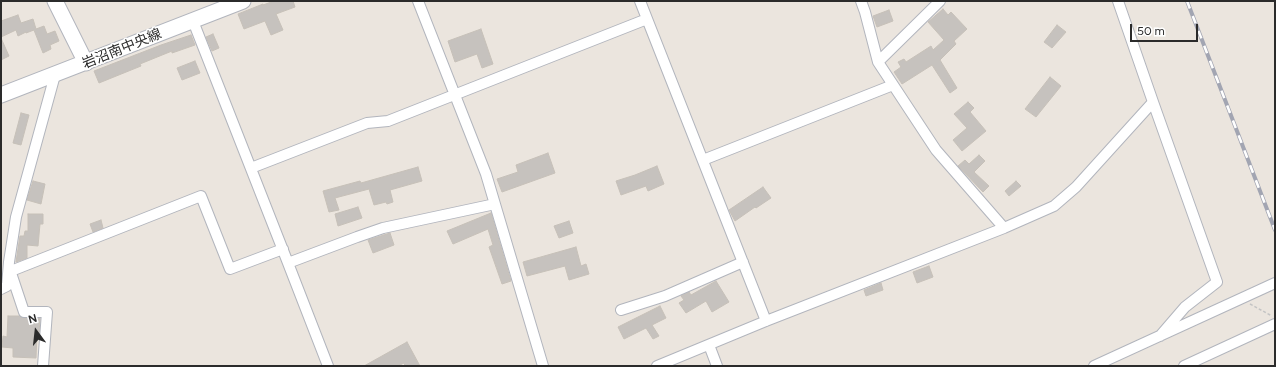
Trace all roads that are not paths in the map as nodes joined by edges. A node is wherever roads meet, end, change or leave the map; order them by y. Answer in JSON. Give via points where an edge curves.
{"nodes":[{"id":1,"x":55,"y":1,"type":"edge"},
{"id":2,"x":243,"y":1,"type":"edge"},
{"id":3,"x":418,"y":1,"type":"edge"},
{"id":4,"x":640,"y":1,"type":"edge"},
{"id":5,"x":860,"y":1,"type":"edge"},
{"id":6,"x":940,"y":1,"type":"edge"},
{"id":7,"x":1118,"y":1,"type":"edge"},
{"id":8,"x":647,"y":19,"type":"junction"},
{"id":9,"x":193,"y":21,"type":"junction"},
{"id":10,"x":878,"y":62,"type":"junction"},
{"id":11,"x":86,"y":63,"type":"junction"},
{"id":12,"x":55,"y":75,"type":"junction"},
{"id":13,"x":893,"y":85,"type":"junction"},
{"id":14,"x":1,"y":95,"type":"edge"},
{"id":15,"x":455,"y":95,"type":"junction"},
{"id":16,"x":1153,"y":102,"type":"junction"},
{"id":17,"x":703,"y":160,"type":"junction"},
{"id":18,"x":251,"y":168,"type":"junction"},
{"id":19,"x":496,"y":204,"type":"junction"},
{"id":20,"x":1004,"y":228,"type":"junction"},
{"id":21,"x":283,"y":249,"type":"junction"},
{"id":22,"x":742,"y":262,"type":"junction"},
{"id":23,"x":288,"y":263,"type":"junction"},
{"id":24,"x":10,"y":269,"type":"junction"},
{"id":25,"x":1275,"y":283,"type":"edge"},
{"id":26,"x":1,"y":290,"type":"edge"},
{"id":27,"x":621,"y":310,"type":"dead end"},
{"id":28,"x":766,"y":322,"type":"junction"},
{"id":29,"x":1275,"y":324,"type":"edge"},
{"id":30,"x":1160,"y":336,"type":"junction"},
{"id":31,"x":709,"y":345,"type":"junction"},
{"id":32,"x":43,"y":366,"type":"edge"},
{"id":33,"x":328,"y":366,"type":"edge"},
{"id":34,"x":542,"y":366,"type":"edge"},
{"id":35,"x":657,"y":366,"type":"edge"},
{"id":36,"x":717,"y":366,"type":"edge"},
{"id":37,"x":1094,"y":366,"type":"edge"},
{"id":38,"x":1184,"y":366,"type":"edge"}],
"edges":[{"from":1,"to":11,"type":"street"},
{"from":2,"to":9,"type":"street","name":"岩沼南中央線"},
{"from":3,"to":15,"type":"street"},
{"from":4,"to":8,"type":"street"},
{"from":5,"to":10,"type":"street"},
{"from":6,"to":10,"type":"street"},
{"from":7,"to":16,"type":"street"},
{"from":8,"to":15,"type":"street"},
{"from":8,"to":17,"type":"street"},
{"from":9,"to":11,"type":"street","name":"岩沼南中央線"},
{"from":9,"to":18,"type":"street"},
{"from":10,"to":13,"type":"street"},
{"from":11,"to":12,"type":"street","name":"岩沼南中央線"},
{"from":12,"to":14,"type":"street","name":"岩沼南中央線"},
{"from":12,"to":24,"type":"street","via":[[16,217]]},
{"from":13,"to":17,"type":"street"},
{"from":13,"to":20,"type":"street","via":[[936,150]]},
{"from":15,"to":18,"type":"street","via":[[388,121],[367,123]]},
{"from":15,"to":19,"type":"street"},
{"from":16,"to":20,"type":"street","via":[[1076,187],[1054,206]]},
{"from":16,"to":30,"type":"street","via":[[1217,282],[1185,307]]},
{"from":17,"to":22,"type":"street"},
{"from":18,"to":21,"type":"street"},
{"from":19,"to":23,"type":"street","via":[[383,228]]},
{"from":19,"to":34,"type":"street"},
{"from":20,"to":28,"type":"street"},
{"from":21,"to":23,"type":"street"},
{"from":21,"to":24,"type":"street","via":[[230,269],[201,196]]},
{"from":22,"to":27,"type":"street","via":[[665,296]]},
{"from":22,"to":28,"type":"street"},
{"from":23,"to":33,"type":"street"},
{"from":24,"to":26,"type":"street","via":[[7,286]]},
{"from":24,"to":32,"type":"street","via":[[24,312],[47,312]]},
{"from":25,"to":30,"type":"street"},
{"from":28,"to":31,"type":"street"},
{"from":29,"to":38,"type":"street"},
{"from":30,"to":37,"type":"street"},
{"from":31,"to":35,"type":"street"},
{"from":31,"to":36,"type":"street"}]}
